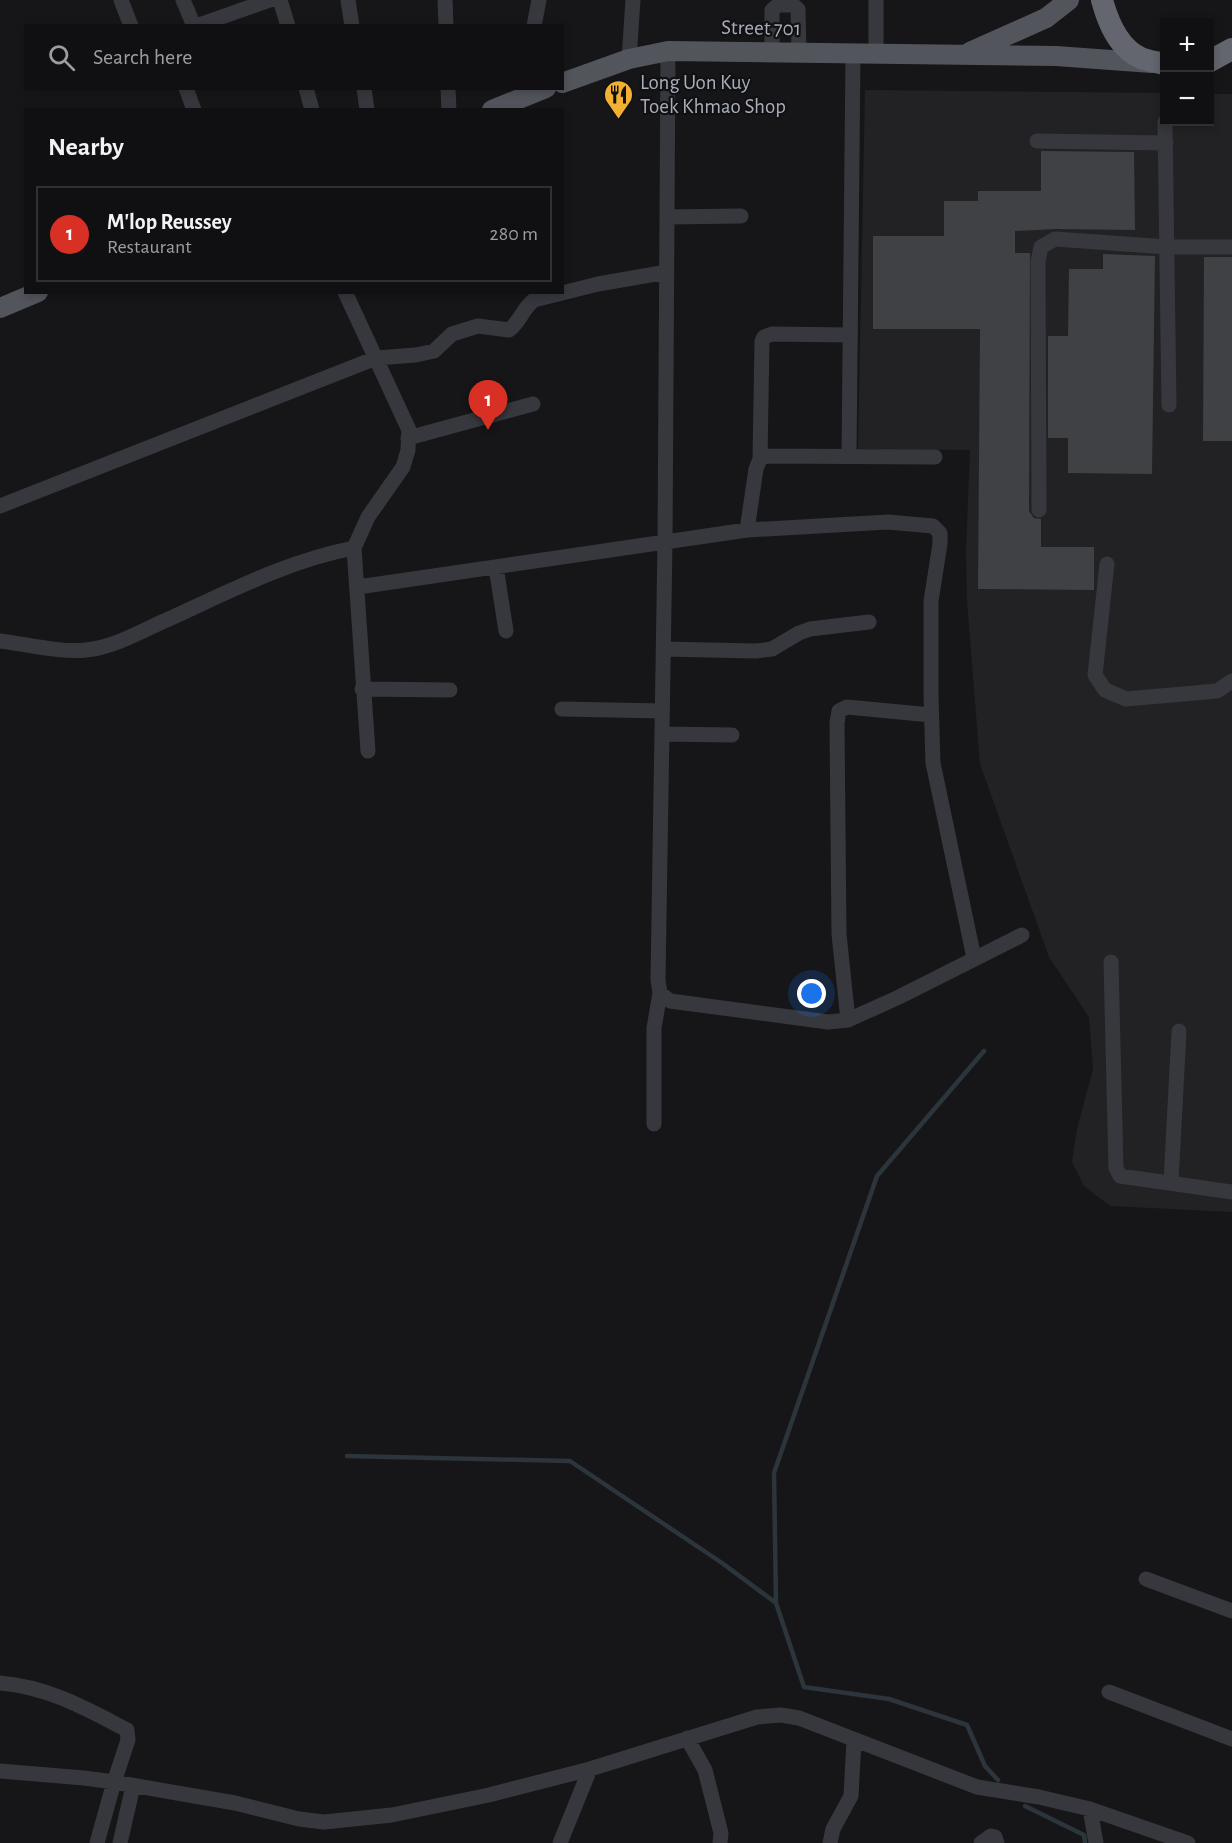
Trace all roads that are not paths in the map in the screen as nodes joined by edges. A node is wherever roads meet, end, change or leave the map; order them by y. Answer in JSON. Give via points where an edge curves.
{"nodes":[{"id":1,"x":121,"y":0,"type":"edge"},
{"id":2,"x":183,"y":0,"type":"edge"},
{"id":3,"x":270,"y":0,"type":"edge"},
{"id":4,"x":280,"y":0,"type":"edge"},
{"id":5,"x":348,"y":0,"type":"edge"},
{"id":6,"x":445,"y":0,"type":"edge"},
{"id":7,"x":539,"y":0,"type":"edge"},
{"id":8,"x":633,"y":0,"type":"edge"},
{"id":9,"x":876,"y":0,"type":"edge"},
{"id":10,"x":1069,"y":0,"type":"edge"},
{"id":11,"x":1102,"y":0,"type":"edge"},
{"id":12,"x":795,"y":3,"type":"edge"},
{"id":13,"x":130,"y":24,"type":"edge"},
{"id":14,"x":194,"y":24,"type":"edge"},
{"id":15,"x":201,"y":24,"type":"edge"},
{"id":16,"x":287,"y":24,"type":"edge"},
{"id":17,"x":352,"y":24,"type":"edge"},
{"id":18,"x":446,"y":24,"type":"edge"},
{"id":19,"x":534,"y":24,"type":"edge"},
{"id":20,"x":1232,"y":49,"type":"edge"},
{"id":21,"x":669,"y":51,"type":"junction"},
{"id":22,"x":772,"y":52,"type":"junction"},
{"id":23,"x":800,"y":53,"type":"junction"},
{"id":24,"x":853,"y":54,"type":"junction"},
{"id":25,"x":876,"y":54,"type":"junction"},
{"id":26,"x":964,"y":54,"type":"junction"},
{"id":27,"x":1214,"y":58,"type":"edge"},
{"id":28,"x":629,"y":59,"type":"junction"},
{"id":29,"x":1160,"y":63,"type":"edge"},
{"id":30,"x":1160,"y":64,"type":"edge"},
{"id":31,"x":1214,"y":66,"type":"edge"},
{"id":32,"x":1232,"y":67,"type":"edge"},
{"id":33,"x":564,"y":81,"type":"edge"},
{"id":34,"x":187,"y":90,"type":"edge"},
{"id":35,"x":307,"y":90,"type":"edge"},
{"id":36,"x":363,"y":90,"type":"edge"},
{"id":37,"x":448,"y":90,"type":"edge"},
{"id":38,"x":535,"y":90,"type":"edge"},
{"id":39,"x":193,"y":108,"type":"edge"},
{"id":40,"x":311,"y":108,"type":"edge"},
{"id":41,"x":367,"y":108,"type":"edge"},
{"id":42,"x":449,"y":108,"type":"edge"},
{"id":43,"x":496,"y":108,"type":"edge"},
{"id":44,"x":1165,"y":126,"type":"edge"},
{"id":45,"x":1037,"y":141,"type":"dead end"},
{"id":46,"x":1166,"y":143,"type":"junction"},
{"id":47,"x":741,"y":216,"type":"dead end"},
{"id":48,"x":667,"y":218,"type":"junction"},
{"id":49,"x":1167,"y":247,"type":"junction"},
{"id":50,"x":1232,"y":247,"type":"edge"},
{"id":51,"x":667,"y":272,"type":"junction"},
{"id":52,"x":564,"y":292,"type":"edge"},
{"id":53,"x":33,"y":294,"type":"edge"},
{"id":54,"x":346,"y":294,"type":"edge"},
{"id":55,"x":558,"y":294,"type":"edge"},
{"id":56,"x":0,"y":308,"type":"edge"},
{"id":57,"x":850,"y":335,"type":"junction"},
{"id":58,"x":376,"y":358,"type":"junction"},
{"id":59,"x":533,"y":404,"type":"dead end"},
{"id":60,"x":1169,"y":405,"type":"dead end"},
{"id":61,"x":408,"y":438,"type":"junction"},
{"id":62,"x":849,"y":456,"type":"junction"},
{"id":63,"x":935,"y":457,"type":"dead end"},
{"id":64,"x":760,"y":459,"type":"junction"},
{"id":65,"x":0,"y":506,"type":"edge"},
{"id":66,"x":1039,"y":510,"type":"dead end"},
{"id":67,"x":747,"y":530,"type":"junction"},
{"id":68,"x":665,"y":543,"type":"junction"},
{"id":69,"x":354,"y":548,"type":"junction"},
{"id":70,"x":1107,"y":564,"type":"dead end"},
{"id":71,"x":496,"y":567,"type":"junction"},
{"id":72,"x":358,"y":587,"type":"junction"},
{"id":73,"x":869,"y":622,"type":"dead end"},
{"id":74,"x":506,"y":631,"type":"dead end"},
{"id":75,"x":0,"y":641,"type":"edge"},
{"id":76,"x":663,"y":649,"type":"junction"},
{"id":77,"x":1232,"y":681,"type":"edge"},
{"id":78,"x":362,"y":689,"type":"junction"},
{"id":79,"x":450,"y":690,"type":"dead end"},
{"id":80,"x":562,"y":709,"type":"dead end"},
{"id":81,"x":662,"y":711,"type":"junction"},
{"id":82,"x":931,"y":715,"type":"junction"},
{"id":83,"x":662,"y":734,"type":"junction"},
{"id":84,"x":732,"y":735,"type":"dead end"},
{"id":85,"x":368,"y":751,"type":"dead end"},
{"id":86,"x":1022,"y":935,"type":"dead end"},
{"id":87,"x":974,"y":958,"type":"junction"},
{"id":88,"x":1111,"y":962,"type":"dead end"},
{"id":89,"x":660,"y":993,"type":"junction"},
{"id":90,"x":848,"y":1020,"type":"junction"},
{"id":91,"x":1179,"y":1031,"type":"dead end"},
{"id":92,"x":654,"y":1125,"type":"dead end"},
{"id":93,"x":1171,"y":1182,"type":"junction"},
{"id":94,"x":1232,"y":1192,"type":"edge"},
{"id":95,"x":1146,"y":1579,"type":"dead end"},
{"id":96,"x":1232,"y":1611,"type":"edge"},
{"id":97,"x":0,"y":1683,"type":"edge"},
{"id":98,"x":1109,"y":1692,"type":"dead end"},
{"id":99,"x":687,"y":1738,"type":"junction"},
{"id":100,"x":1232,"y":1739,"type":"edge"},
{"id":101,"x":854,"y":1740,"type":"junction"},
{"id":102,"x":590,"y":1769,"type":"junction"},
{"id":103,"x":0,"y":1771,"type":"edge"},
{"id":104,"x":114,"y":1782,"type":"junction"},
{"id":105,"x":133,"y":1786,"type":"junction"},
{"id":106,"x":1090,"y":1809,"type":"junction"},
{"id":107,"x":97,"y":1843,"type":"edge"},
{"id":108,"x":120,"y":1843,"type":"edge"},
{"id":109,"x":560,"y":1843,"type":"edge"},
{"id":110,"x":720,"y":1843,"type":"edge"},
{"id":111,"x":830,"y":1843,"type":"edge"},
{"id":112,"x":981,"y":1843,"type":"edge"},
{"id":113,"x":998,"y":1843,"type":"edge"},
{"id":114,"x":1096,"y":1843,"type":"edge"},
{"id":115,"x":1188,"y":1843,"type":"edge"}],
"edges":[{"from":1,"to":13,"type":"street"},
{"from":2,"to":14,"type":"street"},
{"from":3,"to":15,"type":"street"},
{"from":4,"to":16,"type":"street"},
{"from":5,"to":17,"type":"street"},
{"from":6,"to":18,"type":"street"},
{"from":7,"to":19,"type":"street"},
{"from":8,"to":28,"type":"street"},
{"from":9,"to":25,"type":"street"},
{"from":10,"to":26,"type":"main road","via":[[1046,18]]},
{"from":11,"to":29,"type":"highway","via":[[1112,29],[1125,46],[1140,58]]},
{"from":12,"to":22,"type":"street","via":[[774,6]]},
{"from":12,"to":23,"type":"street"},
{"from":20,"to":27,"type":"highway"},
{"from":21,"to":22,"type":"main road","name":"Street 701"},
{"from":21,"to":28,"type":"main road","name":"Street 701"},
{"from":21,"to":48,"type":"street"},
{"from":22,"to":23,"type":"main road","name":"Street 701"},
{"from":23,"to":24,"type":"main road","name":"Street 701"},
{"from":24,"to":25,"type":"main road","name":"Street 701"},
{"from":24,"to":57,"type":"street"},
{"from":25,"to":26,"type":"main road","name":"Street 701"},
{"from":26,"to":30,"type":"main road","name":"Street 701"},
{"from":28,"to":33,"type":"main road","name":"Street 701"},
{"from":31,"to":32,"type":"highway"},
{"from":34,"to":39,"type":"street"},
{"from":35,"to":40,"type":"street"},
{"from":36,"to":41,"type":"street"},
{"from":37,"to":42,"type":"street"},
{"from":38,"to":43,"type":"main road"},
{"from":44,"to":46,"type":"street"},
{"from":45,"to":46,"type":"street"},
{"from":46,"to":49,"type":"street"},
{"from":47,"to":48,"type":"street"},
{"from":48,"to":51,"type":"street"},
{"from":49,"to":50,"type":"street"},
{"from":49,"to":60,"type":"street"},
{"from":49,"to":66,"type":"street","via":[[1055,239],[1041,247]]},
{"from":51,"to":52,"type":"street"},
{"from":51,"to":68,"type":"street"},
{"from":53,"to":56,"type":"main road"},
{"from":54,"to":58,"type":"street"},
{"from":55,"to":58,"type":"street","via":[[534,300],[509,330],[478,326],[452,334],[434,351]]},
{"from":57,"to":62,"type":"street"},
{"from":57,"to":64,"type":"street","via":[[764,337]]},
{"from":58,"to":61,"type":"street","via":[[409,430]]},
{"from":58,"to":65,"type":"street"},
{"from":59,"to":61,"type":"street"},
{"from":61,"to":69,"type":"street","via":[[403,467],[368,517]]},
{"from":62,"to":63,"type":"street"},
{"from":62,"to":64,"type":"street"},
{"from":64,"to":67,"type":"street"},
{"from":67,"to":68,"type":"street"},
{"from":67,"to":82,"type":"street","via":[[888,522],[933,526],[940,533],[930,601]]},
{"from":68,"to":71,"type":"street"},
{"from":68,"to":76,"type":"street"},
{"from":69,"to":72,"type":"street"},
{"from":69,"to":75,"type":"street","via":[[324,554],[246,584],[115,643],[86,650]]},
{"from":70,"to":77,"type":"street","via":[[1095,675],[1105,690],[1125,699],[1216,691]]},
{"from":71,"to":72,"type":"street"},
{"from":71,"to":74,"type":"street"},
{"from":72,"to":78,"type":"street"},
{"from":73,"to":76,"type":"street","via":[[810,629],[772,649]]},
{"from":76,"to":81,"type":"street"},
{"from":78,"to":79,"type":"street"},
{"from":78,"to":85,"type":"street"},
{"from":80,"to":81,"type":"street"},
{"from":81,"to":83,"type":"street"},
{"from":82,"to":87,"type":"street","via":[[933,763]]},
{"from":82,"to":90,"type":"street","via":[[847,707],[839,711],[839,934]]},
{"from":83,"to":84,"type":"street"},
{"from":83,"to":89,"type":"street","via":[[657,980]]},
{"from":86,"to":87,"type":"street"},
{"from":87,"to":90,"type":"street"},
{"from":88,"to":93,"type":"street","via":[[1116,1168],[1120,1176]]},
{"from":89,"to":90,"type":"street","via":[[670,1001],[828,1022]]},
{"from":89,"to":92,"type":"street","via":[[654,1028]]},
{"from":91,"to":93,"type":"street"},
{"from":93,"to":94,"type":"street"},
{"from":95,"to":96,"type":"street"},
{"from":97,"to":104,"type":"street","via":[[65,1698],[127,1730],[128,1740]]},
{"from":98,"to":100,"type":"street"},
{"from":99,"to":101,"type":"street","via":[[757,1717],[781,1715]]},
{"from":99,"to":102,"type":"street"},
{"from":99,"to":110,"type":"street","via":[[705,1770]]},
{"from":101,"to":106,"type":"street","via":[[977,1787]]},
{"from":101,"to":111,"type":"street","via":[[851,1796]]},
{"from":102,"to":105,"type":"street","via":[[392,1815],[324,1822]]},
{"from":102,"to":109,"type":"street"},
{"from":103,"to":104,"type":"street"},
{"from":104,"to":105,"type":"street"},
{"from":104,"to":107,"type":"street"},
{"from":105,"to":108,"type":"street"},
{"from":106,"to":114,"type":"street"},
{"from":106,"to":115,"type":"street"},
{"from":112,"to":113,"type":"street","via":[[992,1836]]}]}
